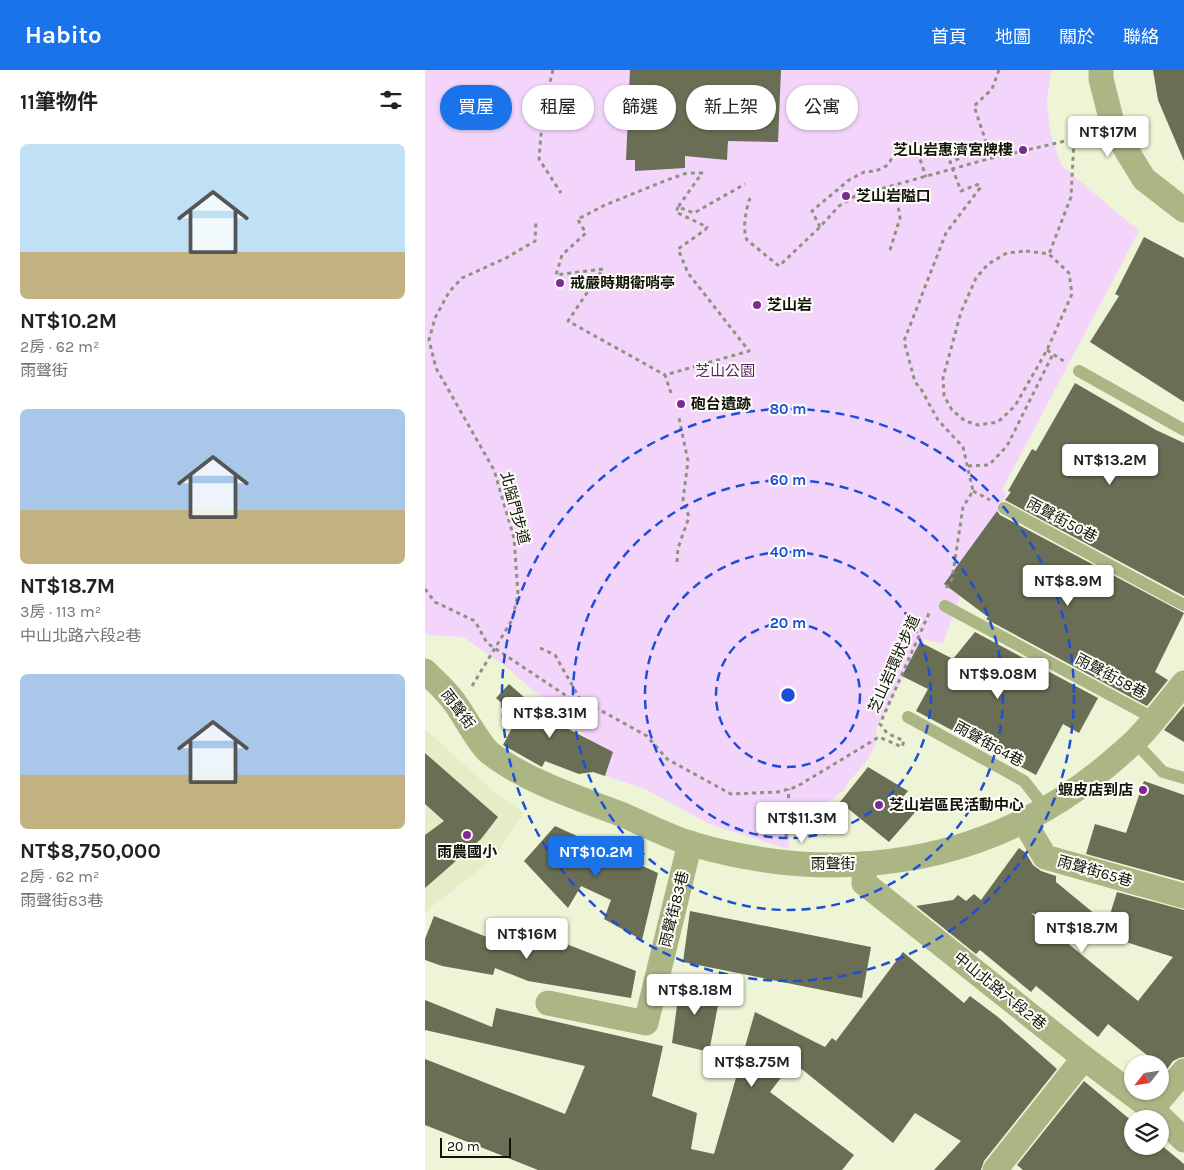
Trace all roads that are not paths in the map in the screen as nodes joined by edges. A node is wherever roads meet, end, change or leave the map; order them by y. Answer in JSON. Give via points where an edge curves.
{"nodes":[{"id":1,"x":1101,"y":70,"type":"edge"},
{"id":2,"x":1184,"y":210,"type":"edge"},
{"id":3,"x":1079,"y":371,"type":"dead end"},
{"id":4,"x":1184,"y":430,"type":"edge"},
{"id":5,"x":1001,"y":506,"type":"road end"},
{"id":6,"x":1184,"y":605,"type":"edge"},
{"id":7,"x":945,"y":606,"type":"dead end"},
{"id":8,"x":425,"y":671,"type":"edge"},
{"id":9,"x":1184,"y":683,"type":"edge"},
{"id":10,"x":908,"y":718,"type":"dead end"},
{"id":11,"x":1155,"y":719,"type":"junction"},
{"id":12,"x":1135,"y":742,"type":"junction"},
{"id":13,"x":1184,"y":778,"type":"edge"},
{"id":14,"x":1046,"y":809,"type":"junction"},
{"id":15,"x":1024,"y":821,"type":"junction"},
{"id":16,"x":691,"y":843,"type":"junction"},
{"id":17,"x":865,"y":864,"type":"junction"},
{"id":18,"x":1184,"y":896,"type":"edge"},
{"id":19,"x":548,"y":1003,"type":"dead end"},
{"id":20,"x":1084,"y":1058,"type":"junction"},
{"id":21,"x":1184,"y":1071,"type":"edge"},
{"id":22,"x":1152,"y":1109,"type":"junction"},
{"id":23,"x":1184,"y":1140,"type":"edge"},
{"id":24,"x":995,"y":1170,"type":"edge"}],
"edges":[{"from":1,"to":2,"type":"street","via":[[1115,130],[1144,178]]},
{"from":3,"to":4,"type":"lane"},
{"from":5,"to":6,"type":"lane","name":"雨聲街50巷"},
{"from":7,"to":11,"type":"lane","name":"雨聲街58巷"},
{"from":8,"to":16,"type":"street","name":"雨聲街","via":[[454,701],[489,752],[527,776]]},
{"from":9,"to":11,"type":"street","name":"雨聲街"},
{"from":10,"to":14,"type":"lane","name":"雨聲街64巷","via":[[1024,781]]},
{"from":11,"to":12,"type":"street","name":"雨聲街"},
{"from":12,"to":13,"type":"lane","via":[[1163,772]]},
{"from":12,"to":14,"type":"street","name":"雨聲街","via":[[1089,780]]},
{"from":14,"to":15,"type":"street","name":"雨聲街"},
{"from":15,"to":17,"type":"street","name":"雨聲街","via":[[986,837],[923,856]]},
{"from":15,"to":18,"type":"street","name":"雨聲街65巷","via":[[1045,856]]},
{"from":16,"to":17,"type":"street","name":"雨聲街","via":[[743,856],[801,864]]},
{"from":16,"to":19,"type":"street","name":"雨聲街83巷","via":[[646,1023]]},
{"from":17,"to":20,"type":"street","name":"中山北路六段2巷","via":[[864,883]]},
{"from":20,"to":22,"type":"street","name":"中山北路六段2巷"},
{"from":20,"to":24,"type":"street"},
{"from":21,"to":22,"type":"street"},
{"from":22,"to":23,"type":"street","name":"中山北路六段2巷"}]}
